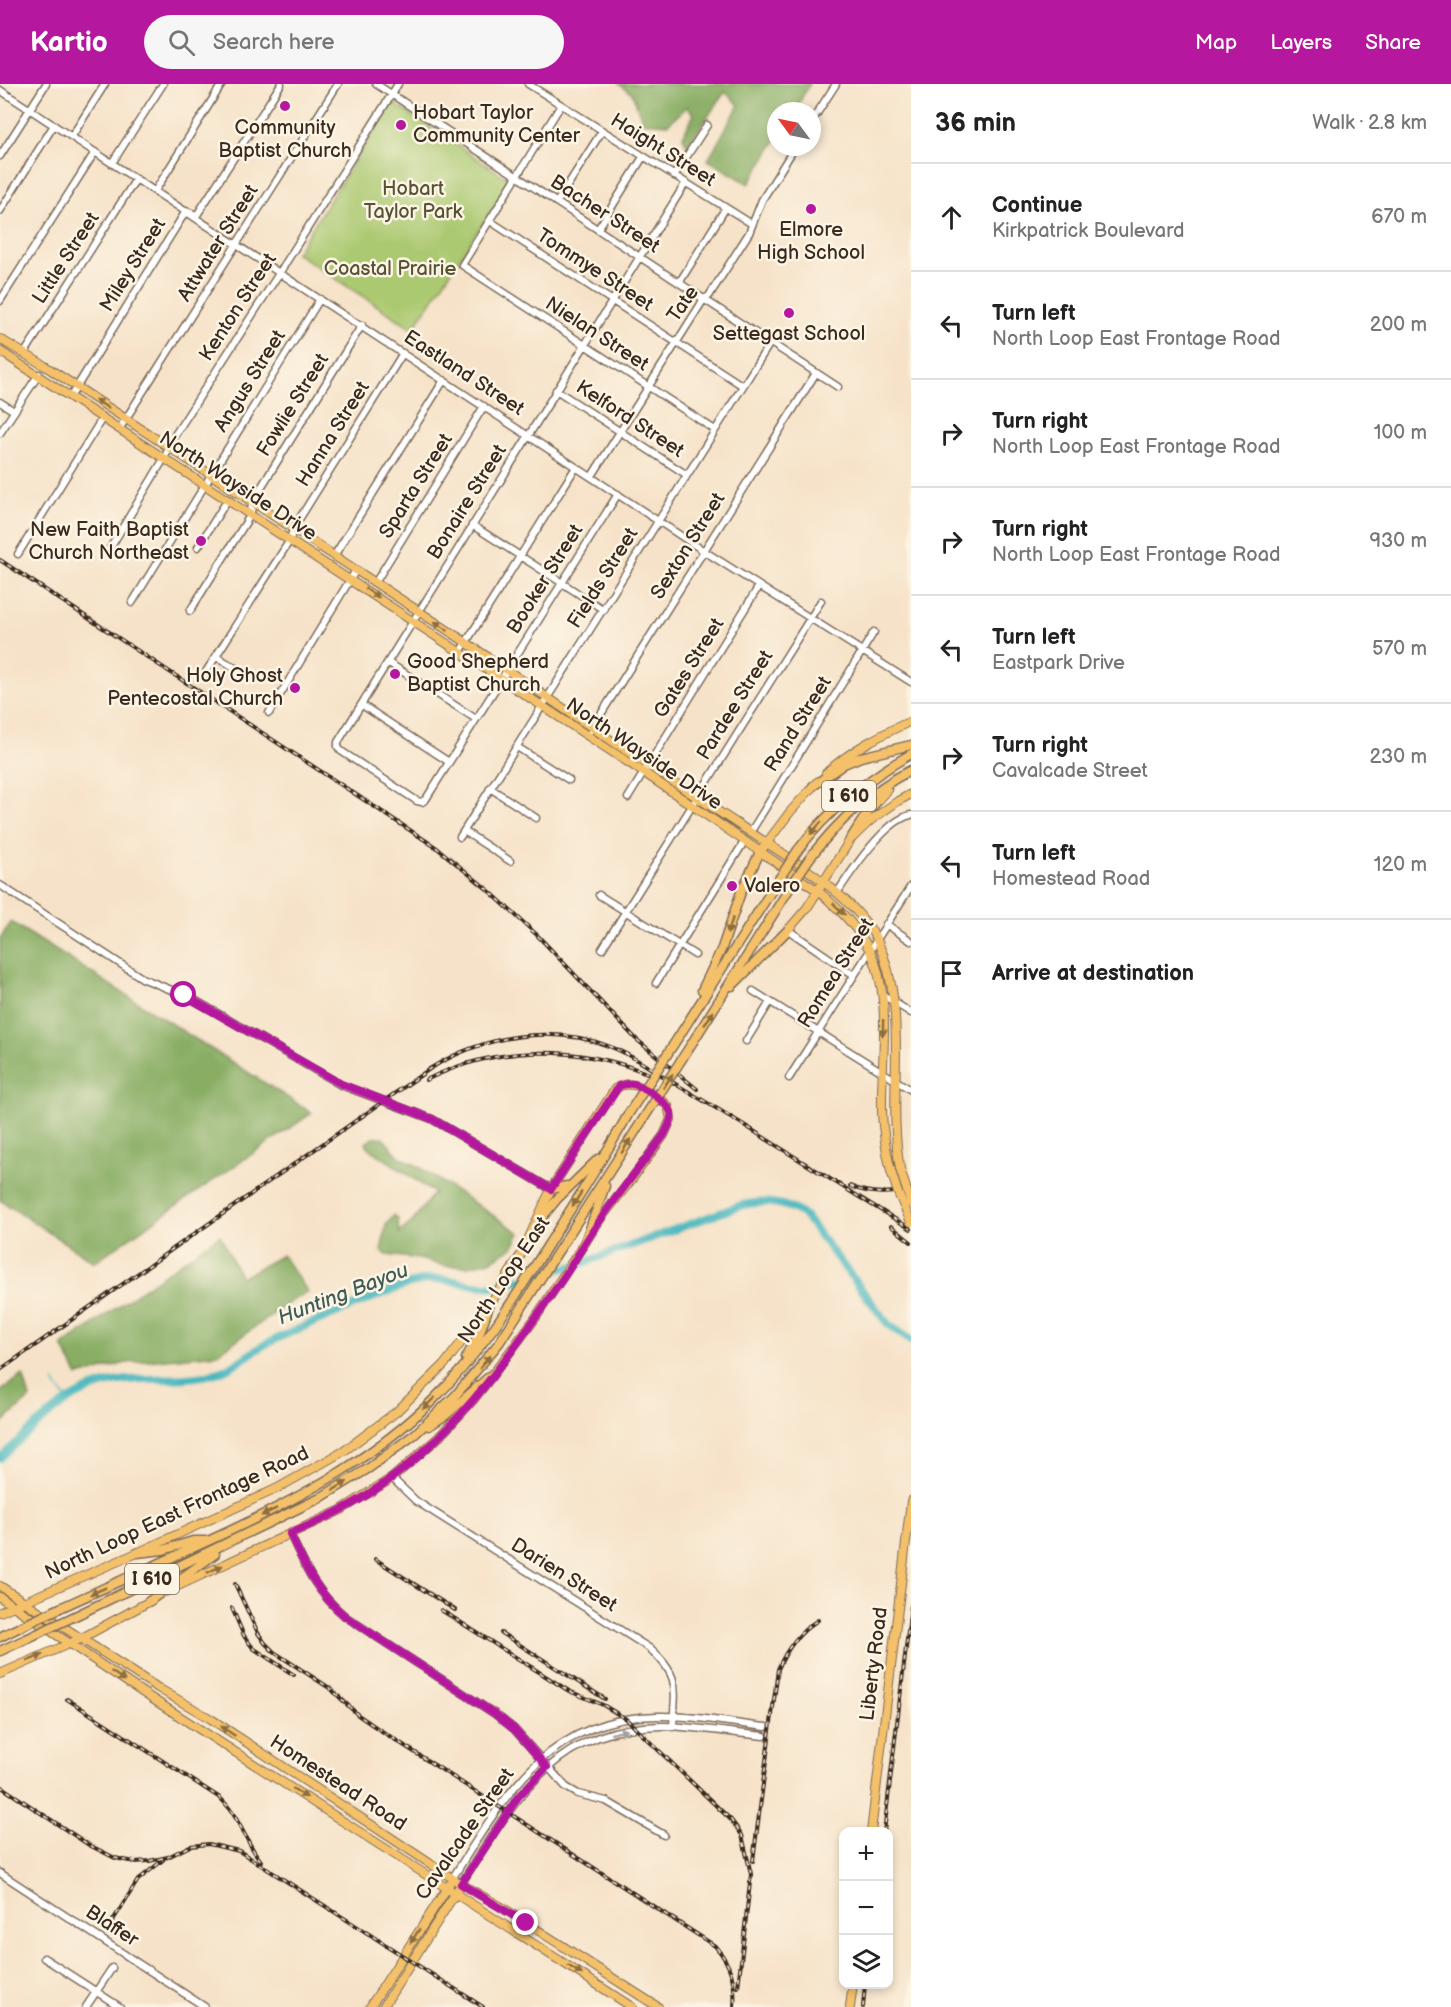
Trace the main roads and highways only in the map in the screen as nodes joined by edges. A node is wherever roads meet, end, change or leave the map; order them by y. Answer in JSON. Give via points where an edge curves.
{"nodes":[{"id":1,"x":0,"y":339,"type":"edge"},
{"id":2,"x":0,"y":351,"type":"edge"},
{"id":3,"x":45,"y":366,"type":"junction"},
{"id":4,"x":39,"y":374,"type":"junction"},
{"id":5,"x":544,"y":702,"type":"junction"},
{"id":6,"x":911,"y":721,"type":"edge"},
{"id":7,"x":911,"y":745,"type":"edge"},
{"id":8,"x":911,"y":754,"type":"edge"},
{"id":9,"x":646,"y":769,"type":"junction"},
{"id":10,"x":911,"y":771,"type":"edge"},
{"id":11,"x":813,"y":786,"type":"junction"},
{"id":12,"x":911,"y":794,"type":"edge"},
{"id":13,"x":850,"y":840,"type":"junction"},
{"id":14,"x":766,"y":843,"type":"junction"},
{"id":15,"x":760,"y":852,"type":"junction"},
{"id":16,"x":823,"y":883,"type":"junction"},
{"id":17,"x":818,"y":891,"type":"junction"},
{"id":18,"x":788,"y":930,"type":"joint"},
{"id":19,"x":723,"y":995,"type":"junction"},
{"id":20,"x":700,"y":1003,"type":"junction"},
{"id":21,"x":608,"y":1150,"type":"junction"},
{"id":22,"x":610,"y":1170,"type":"junction"},
{"id":23,"x":895,"y":1170,"type":"junction"},
{"id":24,"x":572,"y":1183,"type":"junction"},
{"id":25,"x":551,"y":1189,"type":"junction"},
{"id":26,"x":911,"y":1203,"type":"edge"},
{"id":27,"x":911,"y":1222,"type":"edge"},
{"id":28,"x":535,"y":1226,"type":"junction"},
{"id":29,"x":585,"y":1242,"type":"junction"},
{"id":30,"x":489,"y":1306,"type":"junction"},
{"id":31,"x":492,"y":1374,"type":"junction"},
{"id":32,"x":457,"y":1375,"type":"junction"},
{"id":33,"x":415,"y":1434,"type":"junction"},
{"id":34,"x":911,"y":1501,"type":"edge"},
{"id":35,"x":208,"y":1541,"type":"junction"},
{"id":36,"x":232,"y":1541,"type":"junction"},
{"id":37,"x":137,"y":1554,"type":"junction"},
{"id":38,"x":0,"y":1586,"type":"edge"},
{"id":39,"x":0,"y":1597,"type":"edge"},
{"id":40,"x":23,"y":1601,"type":"junction"},
{"id":41,"x":148,"y":1602,"type":"junction"},
{"id":42,"x":13,"y":1606,"type":"junction"},
{"id":43,"x":0,"y":1612,"type":"edge"},
{"id":44,"x":0,"y":1637,"type":"edge"},
{"id":45,"x":80,"y":1639,"type":"junction"},
{"id":46,"x":70,"y":1643,"type":"junction"},
{"id":47,"x":0,"y":1652,"type":"edge"},
{"id":48,"x":0,"y":1674,"type":"edge"},
{"id":49,"x":158,"y":1688,"type":"junction"},
{"id":50,"x":151,"y":1698,"type":"junction"},
{"id":51,"x":211,"y":1719,"type":"junction"},
{"id":52,"x":204,"y":1731,"type":"junction"},
{"id":53,"x":284,"y":1768,"type":"junction"},
{"id":54,"x":278,"y":1780,"type":"junction"},
{"id":55,"x":328,"y":1798,"type":"junction"},
{"id":56,"x":322,"y":1807,"type":"junction"},
{"id":57,"x":872,"y":1827,"type":"edge"},
{"id":58,"x":390,"y":1838,"type":"junction"},
{"id":59,"x":386,"y":1847,"type":"junction"},
{"id":60,"x":452,"y":1879,"type":"junction"},
{"id":61,"x":461,"y":1884,"type":"junction"},
{"id":62,"x":447,"y":1887,"type":"junction"},
{"id":63,"x":455,"y":1893,"type":"junction"},
{"id":64,"x":526,"y":1923,"type":"junction"},
{"id":65,"x":519,"y":1934,"type":"junction"},
{"id":66,"x":566,"y":1948,"type":"junction"},
{"id":67,"x":559,"y":1960,"type":"junction"},
{"id":68,"x":852,"y":1989,"type":"edge"},
{"id":69,"x":638,"y":1994,"type":"junction"},
{"id":70,"x":631,"y":2006,"type":"edge"},
{"id":71,"x":370,"y":2007,"type":"edge"},
{"id":72,"x":383,"y":2007,"type":"edge"},
{"id":73,"x":658,"y":2007,"type":"edge"},
{"id":74,"x":850,"y":2007,"type":"edge"}],
"edges":[{"from":1,"to":3,"type":"main road","name":"North Wayside Drive"},
{"from":2,"to":4,"type":"main road","name":"North Wayside Drive"},
{"from":3,"to":4,"type":"main road"},
{"from":5,"to":3,"type":"main road","name":"North Wayside Drive","one_way":true,"via":[[466,642]]},
{"from":4,"to":5,"type":"main road","name":"North Wayside Drive","one_way":true,"via":[[501,679]]},
{"from":5,"to":9,"type":"main road","name":"North Wayside Drive"},
{"from":6,"to":11,"type":"main road","via":[[862,745]]},
{"from":7,"to":11,"type":"highway","via":[[844,764]]},
{"from":8,"to":20,"type":"highway","name":"North Loop East","number":"I 610","one_way":true,"bridge":true,"via":[[853,792],[824,819],[798,850]]},
{"from":9,"to":14,"type":"main road","name":"North Wayside Drive"},
{"from":9,"to":15,"type":"main road","name":"North Wayside Drive"},
{"from":10,"to":13,"type":"highway","via":[[881,795]]},
{"from":10,"to":19,"type":"highway","name":"North Loop East","number":"I 610","bridge":true,"via":[[862,802],[834,828],[791,886]]},
{"from":11,"to":14,"type":"main road"},
{"from":12,"to":13,"type":"main road","via":[[871,820]]},
{"from":13,"to":16,"type":"main road"},
{"from":14,"to":15,"type":"main road"},
{"from":14,"to":16,"type":"main road","name":"North Wayside Drive"},
{"from":15,"to":17,"type":"main road","name":"North Wayside Drive"},
{"from":15,"to":20,"type":"highway","one_way":true},
{"from":16,"to":17,"type":"main road"},
{"from":16,"to":23,"type":"main road","name":"North Wayside Drive","via":[[859,912],[876,939],[892,978],[896,1002]]},
{"from":17,"to":18,"type":"main road"},
{"from":17,"to":23,"type":"main road","name":"North Wayside Drive","one_way":true,"via":[[854,924],[870,950],[883,994],[883,1128]]},
{"from":18,"to":19,"type":"highway"},
{"from":22,"to":19,"type":"highway","name":"North Loop East","number":"I 610","one_way":true,"bridge":true},
{"from":20,"to":21,"type":"highway","name":"North Loop East","number":"I 610","bridge":true},
{"from":21,"to":24,"type":"highway"},
{"from":21,"to":32,"type":"highway","name":"North Loop East","number":"I 610","one_way":true,"via":[[519,1292]]},
{"from":22,"to":29,"type":"highway"},
{"from":33,"to":22,"type":"highway","name":"North Loop East","number":"I 610","one_way":true,"via":[[448,1403],[499,1343]]},
{"from":23,"to":26,"type":"main road","name":"North Wayside Drive","bridge":true},
{"from":23,"to":27,"type":"main road","name":"North Wayside Drive","bridge":true,"via":[[898,1193]]},
{"from":24,"to":25,"type":"highway"},
{"from":24,"to":28,"type":"highway"},
{"from":25,"to":28,"type":"main road","name":"North Loop East Frontage Road"},
{"from":25,"to":29,"type":"main road","name":"North Loop East Frontage Road","via":[[619,1086],[637,1085],[668,1106],[671,1119],[664,1135]]},
{"from":28,"to":30,"type":"main road","name":"North Loop East Frontage Road"},
{"from":29,"to":31,"type":"main road","name":"North Loop East Frontage Road"},
{"from":30,"to":32,"type":"highway"},
{"from":30,"to":37,"type":"main road","name":"North Loop East Frontage Road","via":[[438,1371],[368,1435],[276,1489]]},
{"from":31,"to":33,"type":"highway","via":[[439,1420]]},
{"from":41,"to":31,"type":"main road","name":"North Loop East Frontage Road","one_way":true,"via":[[341,1510],[392,1478],[452,1424]]},
{"from":32,"to":35,"type":"highway","name":"North Loop East","number":"I 610","one_way":true,"via":[[411,1420],[339,1474]]},
{"from":36,"to":33,"type":"highway","name":"North Loop East","number":"I 610","one_way":true,"via":[[328,1494]]},
{"from":34,"to":57,"type":"main road","name":"Liberty Road"},
{"from":35,"to":37,"type":"highway"},
{"from":35,"to":44,"type":"highway","name":"North Loop East","number":"I 610","one_way":true,"bridge":true},
{"from":36,"to":41,"type":"highway"},
{"from":36,"to":47,"type":"highway","name":"North Loop East","number":"I 610","bridge":true},
{"from":37,"to":40,"type":"main road","name":"North Loop East Frontage Road"},
{"from":38,"to":40,"type":"main road","name":"Homestead Road"},
{"from":39,"to":42,"type":"main road","name":"Homestead Road"},
{"from":40,"to":42,"type":"main road","name":"North Loop East Frontage Road"},
{"from":40,"to":45,"type":"main road","name":"Homestead Road"},
{"from":41,"to":45,"type":"main road","name":"North Loop East Frontage Road"},
{"from":42,"to":43,"type":"main road","name":"North Loop East Frontage Road"},
{"from":42,"to":46,"type":"main road","name":"Homestead Road"},
{"from":45,"to":46,"type":"main road","name":"North Loop East Frontage Road"},
{"from":45,"to":49,"type":"main road","name":"Homestead Road"},
{"from":48,"to":46,"type":"main road","name":"North Loop East Frontage Road","one_way":true},
{"from":46,"to":50,"type":"main road","name":"Homestead Road","one_way":true},
{"from":49,"to":50,"type":"main road"},
{"from":49,"to":51,"type":"main road","name":"Homestead Road"},
{"from":50,"to":52,"type":"main road","name":"Homestead Road"},
{"from":51,"to":52,"type":"main road"},
{"from":53,"to":51,"type":"main road","name":"Homestead Road","one_way":true},
{"from":52,"to":54,"type":"main road","name":"Homestead Road"},
{"from":53,"to":54,"type":"main road"},
{"from":53,"to":55,"type":"main road","name":"Homestead Road"},
{"from":54,"to":56,"type":"main road","name":"Homestead Road","one_way":true},
{"from":55,"to":56,"type":"main road"},
{"from":55,"to":58,"type":"main road","name":"Homestead Road"},
{"from":56,"to":59,"type":"main road","name":"Homestead Road"},
{"from":58,"to":59,"type":"main road"},
{"from":58,"to":60,"type":"main road","name":"Homestead Road"},
{"from":59,"to":62,"type":"main road","name":"Homestead Road"},
{"from":60,"to":61,"type":"main road","name":"Homestead Road"},
{"from":60,"to":62,"type":"main road","name":"Cavalcade Street"},
{"from":61,"to":63,"type":"main road","name":"Cavalcade Street"},
{"from":61,"to":64,"type":"main road","name":"Homestead Road"},
{"from":62,"to":63,"type":"main road","name":"Homestead Road"},
{"from":62,"to":71,"type":"main road","name":"Cavalcade Street","one_way":true},
{"from":63,"to":65,"type":"main road","name":"Homestead Road"},
{"from":63,"to":72,"type":"main road","name":"Cavalcade Street"},
{"from":64,"to":65,"type":"main road"},
{"from":64,"to":66,"type":"main road","name":"Homestead Road"},
{"from":65,"to":67,"type":"main road","name":"Homestead Road"},
{"from":66,"to":67,"type":"main road"},
{"from":66,"to":69,"type":"main road","name":"Homestead Road"},
{"from":67,"to":70,"type":"main road","name":"Homestead Road","one_way":true},
{"from":68,"to":74,"type":"main road"},
{"from":69,"to":70,"type":"main road"},
{"from":69,"to":73,"type":"main road","name":"Homestead Road"}]}
